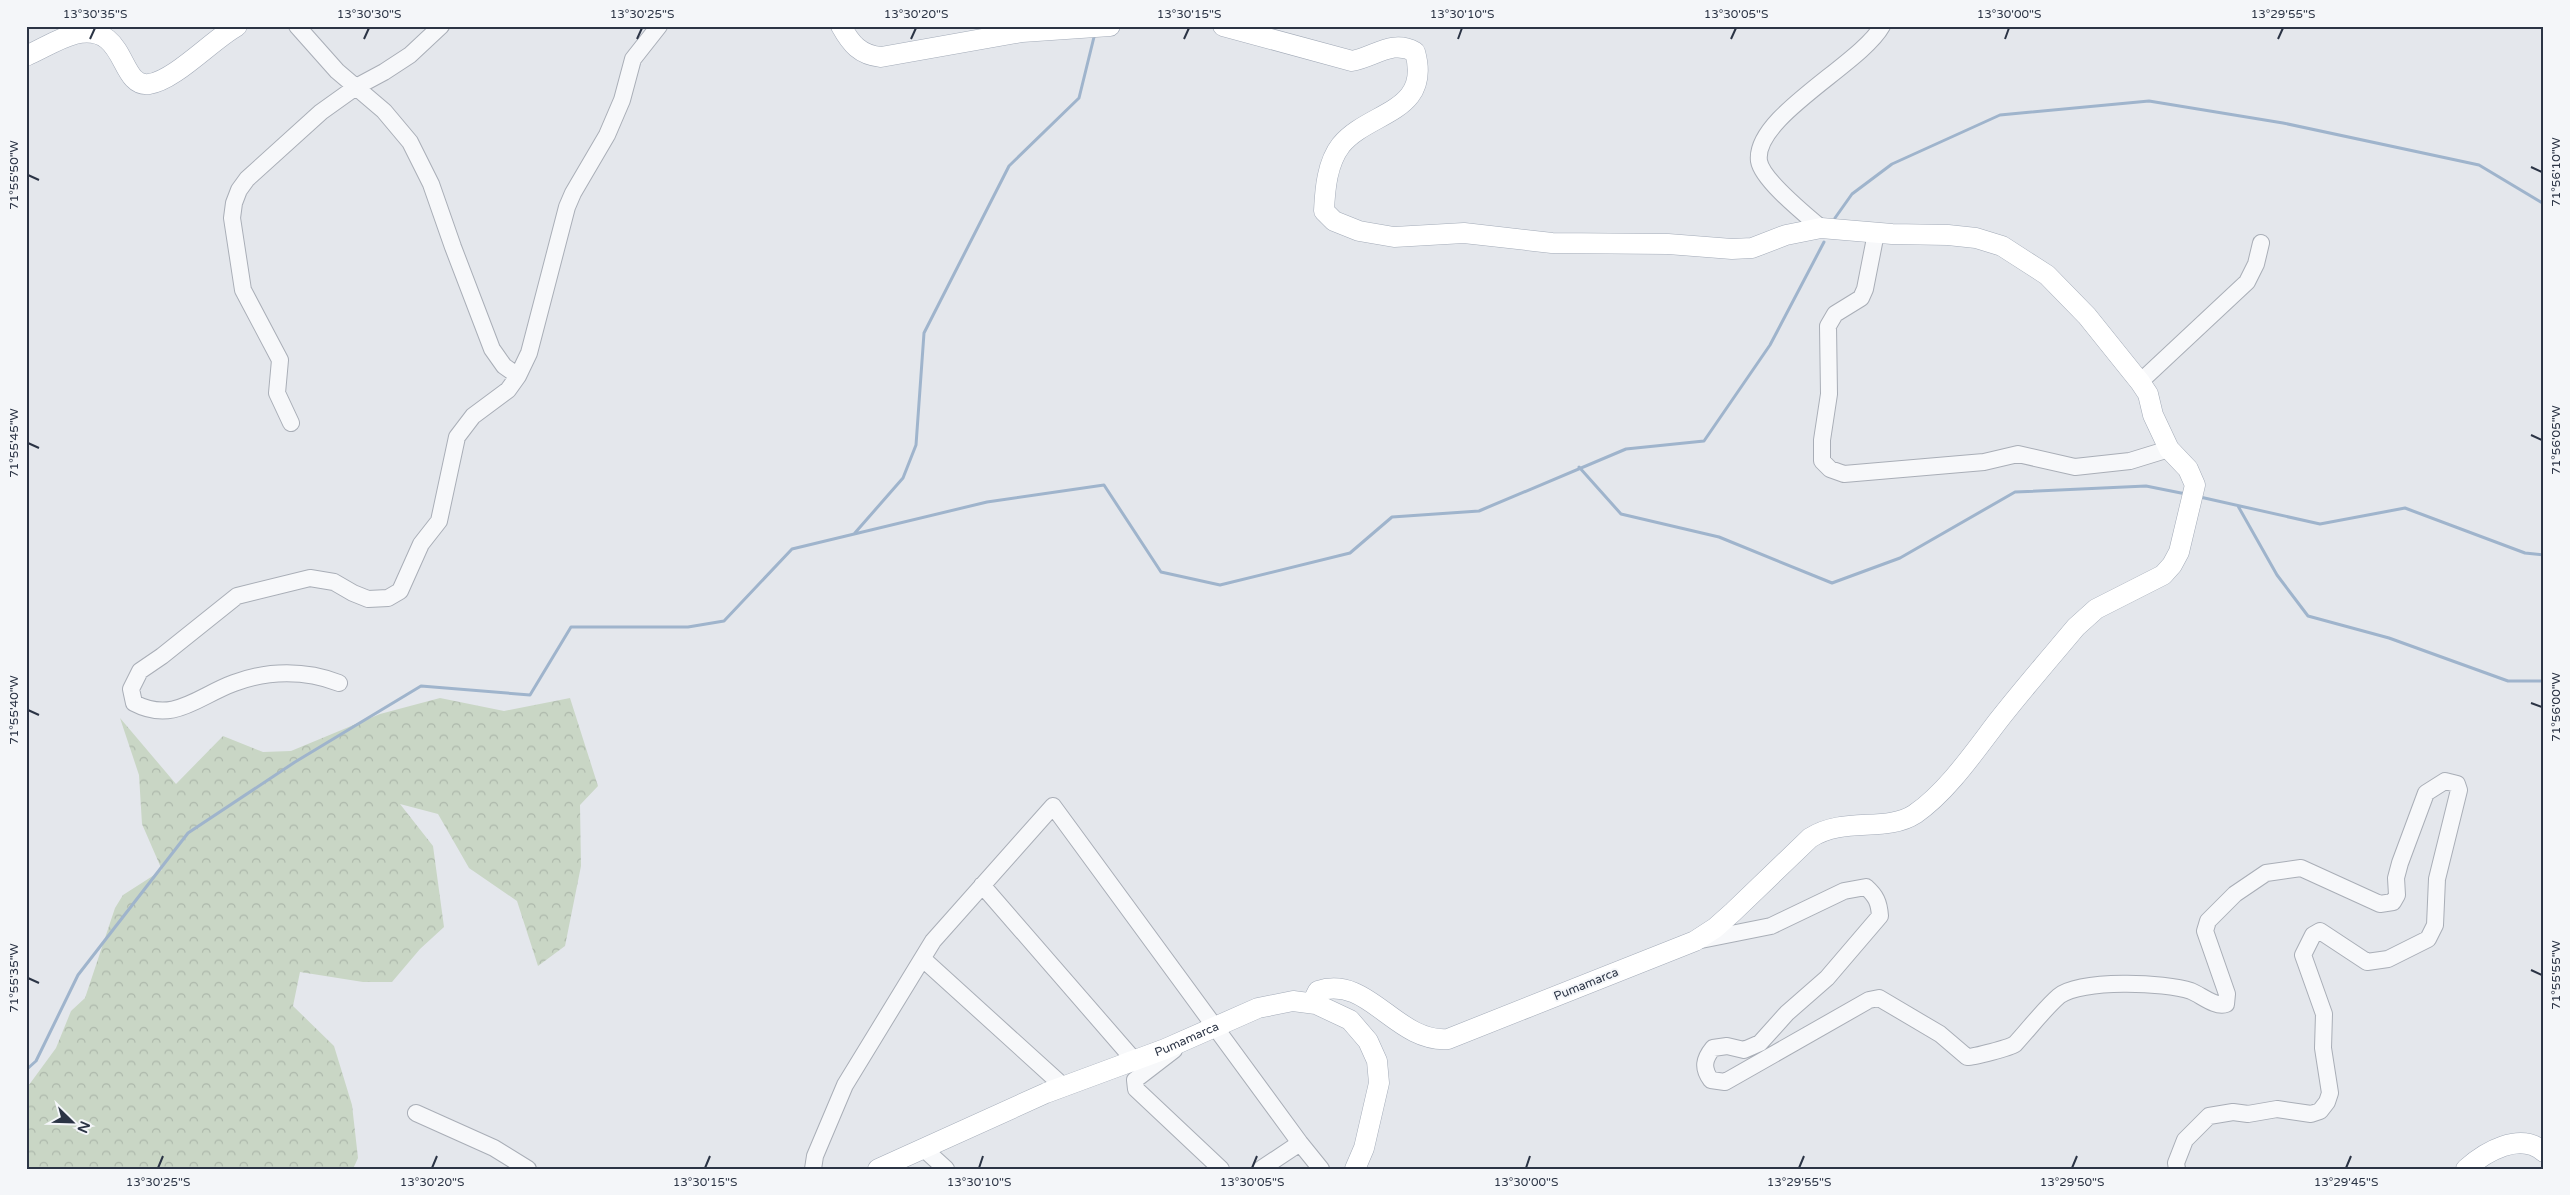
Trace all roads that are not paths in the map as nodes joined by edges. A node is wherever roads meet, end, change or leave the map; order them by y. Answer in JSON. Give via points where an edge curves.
{"nodes":[{"id":1,"x":237,"y":26,"type":"edge"},
{"id":2,"x":296,"y":26,"type":"edge"},
{"id":3,"x":441,"y":26,"type":"edge"},
{"id":4,"x":659,"y":26,"type":"edge"},
{"id":5,"x":1110,"y":26,"type":"edge"},
{"id":6,"x":1223,"y":26,"type":"edge"},
{"id":7,"x":1882,"y":26,"type":"edge"},
{"id":8,"x":846,"y":30,"type":"edge"},
{"id":9,"x":26,"y":56,"type":"edge"},
{"id":10,"x":356,"y":87,"type":"junction"},
{"id":11,"x":1821,"y":228,"type":"junction"},
{"id":12,"x":1876,"y":233,"type":"junction"},
{"id":13,"x":2261,"y":243,"type":"dead end"},
{"id":14,"x":518,"y":376,"type":"junction"},
{"id":15,"x":2140,"y":382,"type":"junction"},
{"id":16,"x":291,"y":423,"type":"dead end"},
{"id":17,"x":2169,"y":449,"type":"junction"},
{"id":18,"x":339,"y":684,"type":"dead end"},
{"id":19,"x":982,"y":885,"type":"junction"},
{"id":20,"x":1696,"y":941,"type":"junction"},
{"id":21,"x":922,"y":959,"type":"junction"},
{"id":22,"x":1312,"y":1003,"type":"junction"},
{"id":23,"x":1219,"y":1030,"type":"junction"},
{"id":24,"x":1134,"y":1060,"type":"junction"},
{"id":25,"x":1063,"y":1086,"type":"junction"},
{"id":26,"x":416,"y":1113,"type":"dead end"},
{"id":27,"x":1300,"y":1144,"type":"junction"},
{"id":28,"x":923,"y":1148,"type":"junction"},
{"id":29,"x":2544,"y":1152,"type":"edge"},
{"id":30,"x":528,"y":1169,"type":"edge"},
{"id":31,"x":813,"y":1169,"type":"edge"},
{"id":32,"x":878,"y":1169,"type":"edge"},
{"id":33,"x":946,"y":1169,"type":"edge"},
{"id":34,"x":1221,"y":1169,"type":"edge"},
{"id":35,"x":1261,"y":1169,"type":"edge"},
{"id":36,"x":1321,"y":1169,"type":"edge"},
{"id":37,"x":1355,"y":1169,"type":"edge"},
{"id":38,"x":2177,"y":1169,"type":"edge"},
{"id":39,"x":2466,"y":1169,"type":"edge"}],
"edges":[{"from":1,"to":9,"type":"main road","via":[[219,36],[168,77],[150,84],[141,85],[133,80],[121,53],[102,36],[76,34]]},
{"from":2,"to":10,"type":"street"},
{"from":3,"to":10,"type":"street","via":[[410,55]]},
{"from":4,"to":14,"type":"street","via":[[633,59],[622,100],[607,135],[572,193],[529,352]]},
{"from":5,"to":8,"type":"main road","via":[[1022,32],[881,57],[861,53]]},
{"from":6,"to":11,"type":"main road","name":"Pumamarca","via":[[1352,61],[1388,48],[1405,46],[1415,52],[1419,66],[1411,94],[1403,104],[1342,144],[1328,175],[1324,211],[1334,222],[1358,231],[1394,237],[1464,233],[1552,243],[1668,244],[1732,249],[1752,248],[1786,235]]},
{"from":7,"to":11,"type":"street","via":[[1866,45],[1798,102],[1762,143],[1759,162],[1770,181]]},
{"from":10,"to":14,"type":"street","via":[[384,110],[418,155],[492,350],[504,366]]},
{"from":10,"to":16,"type":"street","via":[[320,112],[247,179],[234,204],[234,238],[243,290],[280,360],[277,393]]},
{"from":11,"to":12,"type":"main road","name":"Pumamarca"},
{"from":12,"to":15,"type":"main road","name":"Pumamarca","via":[[1976,238],[2002,246],[2047,275],[2087,316]]},
{"from":12,"to":17,"type":"street","via":[[1865,289],[1860,298],[1835,314],[1828,326],[1829,394],[1822,461],[1830,469],[1844,474],[1984,462],[2018,454],[2075,467],[2130,460]]},
{"from":13,"to":15,"type":"street","via":[[2248,282]]},
{"from":14,"to":18,"type":"street","via":[[508,390],[473,416],[457,437],[439,521],[421,544],[404,584],[394,595],[378,600],[368,599],[334,582],[318,578],[248,592],[228,601],[140,671],[131,696],[134,703],[159,712],[193,704],[234,683],[256,677],[301,673]]},
{"from":15,"to":17,"type":"main road","name":"Pumamarca","via":[[2148,394],[2153,415]]},
{"from":17,"to":20,"type":"main road","name":"Pumamarca","via":[[2188,469],[2195,485],[2179,552],[2163,575],[2096,609],[2076,627],[1962,768],[1915,814],[1903,819],[1821,831],[1715,928]]},
{"from":19,"to":21,"type":"street","via":[[933,941]]},
{"from":19,"to":23,"type":"street","via":[[1053,806]]},
{"from":19,"to":24,"type":"street"},
{"from":20,"to":22,"type":"main road","name":"Pumamarca","via":[[1448,1039],[1434,1040],[1417,1033],[1392,1020],[1382,1009],[1354,992],[1327,988],[1318,991]]},
{"from":20,"to":38,"type":"street","via":[[1771,926],[1844,891],[1866,887],[1879,905],[1880,916],[1859,942],[1760,1043],[1744,1050],[1727,1046],[1713,1048],[1704,1065],[1711,1080],[1725,1082],[1869,1000],[1879,998],[1940,1034],[1967,1057],[1978,1057],[2015,1044],[2061,995],[2097,984],[2189,990],[2216,1003],[2226,1004],[2227,994],[2205,931],[2208,921],[2235,894],[2266,873],[2301,868],[2380,904],[2393,902],[2397,895],[2396,878],[2400,863],[2426,793],[2445,781],[2457,784],[2459,790],[2436,878],[2435,925],[2428,939],[2388,959],[2367,962],[2320,931],[2307,944],[2303,955],[2324,1014],[2323,1048],[2330,1093],[2327,1102],[2311,1114],[2278,1109],[2209,1116],[2184,1140]]},
{"from":21,"to":25,"type":"street"},
{"from":21,"to":31,"type":"street","via":[[845,1085],[815,1156]]},
{"from":22,"to":23,"type":"main road","name":"Pumamarca","via":[[1293,1001],[1258,1008]]},
{"from":22,"to":37,"type":"main road","name":"Pumamarca","via":[[1350,1020],[1368,1040],[1377,1061],[1379,1083],[1364,1148]]},
{"from":23,"to":24,"type":"main road","name":"Pumamarca"},
{"from":23,"to":27,"type":"street"},
{"from":23,"to":34,"type":"street","via":[[1171,1051],[1135,1080],[1134,1085]]},
{"from":24,"to":25,"type":"main road","name":"Pumamarca"},
{"from":25,"to":28,"type":"main road","name":"Pumamarca"},
{"from":26,"to":30,"type":"street","via":[[494,1148]]},
{"from":27,"to":35,"type":"street"},
{"from":27,"to":36,"type":"street"},
{"from":28,"to":32,"type":"main road","name":"Pumamarca"},
{"from":28,"to":33,"type":"street"},
{"from":29,"to":39,"type":"main road","via":[[2531,1145],[2506,1146],[2482,1154]]}]}
